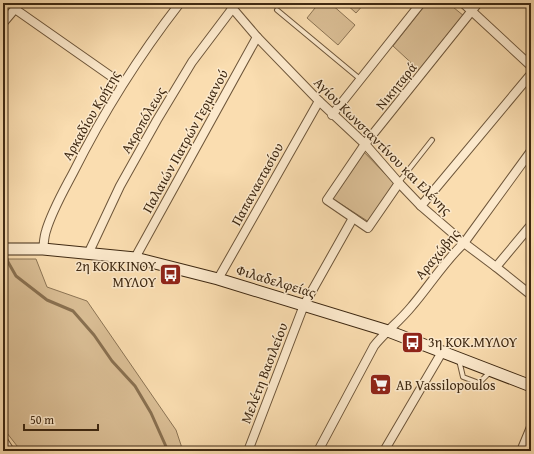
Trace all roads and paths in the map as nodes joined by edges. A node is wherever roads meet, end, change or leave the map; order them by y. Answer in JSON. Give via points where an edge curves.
{"nodes":[{"id":1,"x":180,"y":3,"type":"edge"},
{"id":2,"x":421,"y":3,"type":"edge"},
{"id":3,"x":463,"y":3,"type":"edge"},
{"id":4,"x":478,"y":3,"type":"edge"},
{"id":5,"x":17,"y":6,"type":"edge"},
{"id":6,"x":230,"y":6,"type":"edge"},
{"id":7,"x":277,"y":10,"type":"dead end"},
{"id":8,"x":473,"y":11,"type":"junction"},
{"id":9,"x":3,"y":23,"type":"edge"},
{"id":10,"x":257,"y":37,"type":"junction"},
{"id":11,"x":531,"y":66,"type":"edge"},
{"id":12,"x":531,"y":74,"type":"edge"},
{"id":13,"x":360,"y":79,"type":"junction"},
{"id":14,"x":122,"y":84,"type":"junction"},
{"id":15,"x":319,"y":101,"type":"junction"},
{"id":16,"x":332,"y":115,"type":"junction"},
{"id":17,"x":432,"y":140,"type":"dead end"},
{"id":18,"x":365,"y":144,"type":"junction"},
{"id":19,"x":531,"y":151,"type":"edge"},
{"id":20,"x":398,"y":183,"type":"junction"},
{"id":21,"x":421,"y":206,"type":"junction"},
{"id":22,"x":353,"y":218,"type":"junction"},
{"id":23,"x":531,"y":225,"type":"edge"},
{"id":24,"x":464,"y":244,"type":"junction"},
{"id":25,"x":3,"y":249,"type":"edge"},
{"id":26,"x":43,"y":249,"type":"junction"},
{"id":27,"x":89,"y":252,"type":"junction"},
{"id":28,"x":135,"y":258,"type":"junction"},
{"id":29,"x":496,"y":267,"type":"junction"},
{"id":30,"x":218,"y":279,"type":"junction"},
{"id":31,"x":531,"y":295,"type":"edge"},
{"id":32,"x":304,"y":305,"type":"junction"},
{"id":33,"x":388,"y":331,"type":"junction"},
{"id":34,"x":442,"y":352,"type":"junction"},
{"id":35,"x":458,"y":358,"type":"junction"},
{"id":36,"x":492,"y":370,"type":"junction"},
{"id":37,"x":531,"y":386,"type":"edge"},
{"id":38,"x":531,"y":427,"type":"edge"},
{"id":39,"x":3,"y":440,"type":"edge"},
{"id":40,"x":10,"y":451,"type":"edge"},
{"id":41,"x":248,"y":451,"type":"edge"},
{"id":42,"x":318,"y":451,"type":"edge"},
{"id":43,"x":384,"y":451,"type":"edge"},
{"id":44,"x":520,"y":451,"type":"edge"}],
"edges":[{"from":1,"to":14,"type":"street","name":"Αρκαδίου Κρήτης"},
{"from":2,"to":13,"type":"street"},
{"from":3,"to":8,"type":"street"},
{"from":4,"to":8,"type":"street","name":"Νικηταρά"},
{"from":5,"to":9,"type":"street"},
{"from":5,"to":14,"type":"street"},
{"from":6,"to":10,"type":"street","name":"Αγίου Κωνσταντίνου και Ελένης"},
{"from":6,"to":27,"type":"street","name":"Ακροπόλεως","via":[[157,120],[120,186]]},
{"from":7,"to":13,"type":"lane"},
{"from":8,"to":11,"type":"street"},
{"from":8,"to":18,"type":"street","name":"Νικηταρά"},
{"from":10,"to":15,"type":"street","name":"Αγίου Κωνσταντίνου και Ελένης"},
{"from":10,"to":28,"type":"street","name":"Παλαιών Πατρών Γερμανού"},
{"from":12,"to":21,"type":"street"},
{"from":13,"to":16,"type":"street"},
{"from":14,"to":26,"type":"street","name":"Αρκαδίου Κρήτης","via":[[93,132],[54,209],[45,232]]},
{"from":15,"to":16,"type":"street","name":"Αγίου Κωνσταντίνου και Ελένης"},
{"from":15,"to":30,"type":"street","name":"Παπαναστασίου"},
{"from":16,"to":18,"type":"street","name":"Αγίου Κωνσταντίνου και Ελένης"},
{"from":17,"to":20,"type":"lane"},
{"from":18,"to":20,"type":"street","name":"Αγίου Κωνσταντίνου και Ελένης"},
{"from":18,"to":22,"type":"street","name":"Νικηταρά","via":[[327,200]]},
{"from":19,"to":24,"type":"street","name":"Αραχώβης"},
{"from":20,"to":21,"type":"street","name":"Αγίου Κωνσταντίνου και Ελένης"},
{"from":20,"to":22,"type":"street","name":"Νικηταρά","via":[[368,228]]},
{"from":21,"to":24,"type":"street","name":"Αγίου Κωνσταντίνου και Ελένης"},
{"from":22,"to":32,"type":"street"},
{"from":23,"to":29,"type":"street"},
{"from":24,"to":29,"type":"street","name":"Αγίου Κωνσταντίνου και Ελένης"},
{"from":24,"to":33,"type":"street","name":"Αραχώβης","via":[[451,255],[413,306]]},
{"from":25,"to":26,"type":"main road","name":"Φιλαδελφείας"},
{"from":26,"to":27,"type":"main road","name":"Φιλαδελφείας"},
{"from":27,"to":28,"type":"main road","name":"Φιλαδελφείας"},
{"from":28,"to":30,"type":"main road","name":"Φιλαδελφείας"},
{"from":29,"to":31,"type":"street","name":"Αγίου Κωνσταντίνου και Ελένης"},
{"from":30,"to":32,"type":"main road","name":"Φιλαδελφείας"},
{"from":32,"to":33,"type":"main road","name":"Φιλαδελφείας"},
{"from":32,"to":41,"type":"street","name":"Μελέτη Βασιλείου"},
{"from":33,"to":34,"type":"main road","name":"Φιλαδελφείας"},
{"from":33,"to":42,"type":"street","name":"Αραχώβης","via":[[374,346]]},
{"from":34,"to":35,"type":"main road","name":"Φιλαδελφείας"},
{"from":34,"to":43,"type":"street"},
{"from":35,"to":36,"type":"main road","name":"Φιλαδελφείας"},
{"from":35,"to":36,"type":"lane","via":[[463,377],[478,382]]},
{"from":36,"to":37,"type":"main road","name":"Φιλαδελφείας"},
{"from":38,"to":44,"type":"street"},
{"from":39,"to":40,"type":"street"}]}
